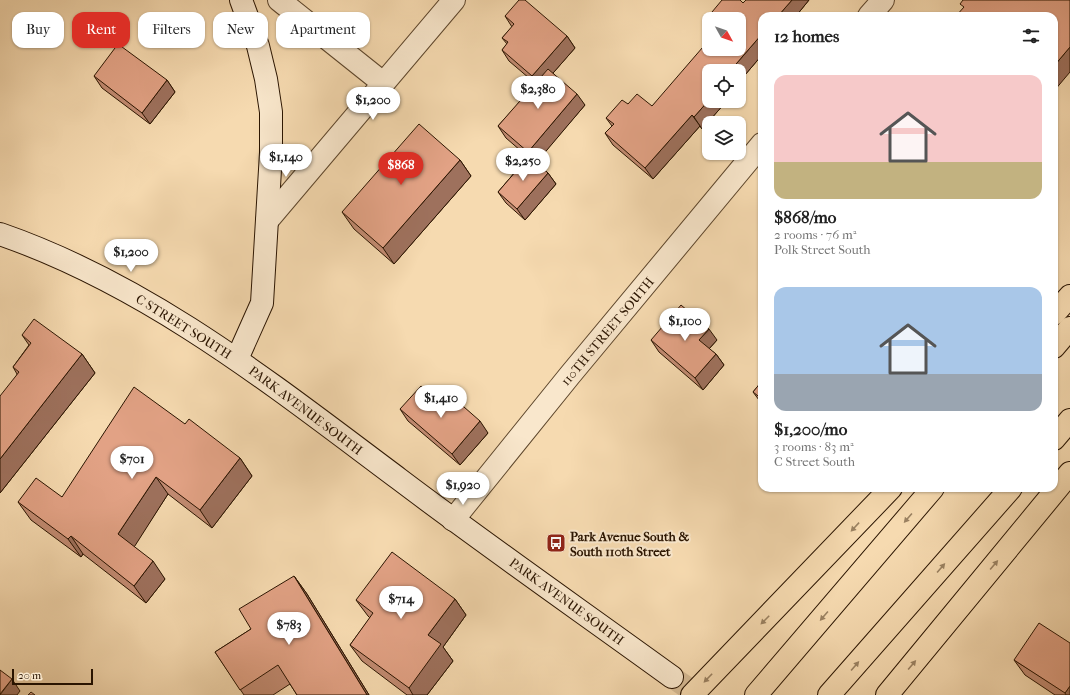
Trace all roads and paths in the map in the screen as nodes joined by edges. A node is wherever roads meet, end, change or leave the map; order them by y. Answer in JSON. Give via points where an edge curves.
{"nodes":[{"id":1,"x":241,"y":0,"type":"edge"},
{"id":2,"x":279,"y":0,"type":"edge"},
{"id":3,"x":454,"y":0,"type":"edge"},
{"id":4,"x":883,"y":0,"type":"edge"},
{"id":5,"x":872,"y":12,"type":"edge"},
{"id":6,"x":383,"y":83,"type":"junction"},
{"id":7,"x":758,"y":149,"type":"edge"},
{"id":8,"x":267,"y":221,"type":"junction"},
{"id":9,"x":0,"y":234,"type":"edge"},
{"id":10,"x":1070,"y":296,"type":"edge"},
{"id":11,"x":1058,"y":310,"type":"edge"},
{"id":12,"x":1070,"y":328,"type":"edge"},
{"id":13,"x":1058,"y":342,"type":"edge"},
{"id":14,"x":237,"y":359,"type":"junction"},
{"id":15,"x":1070,"y":420,"type":"edge"},
{"id":16,"x":1058,"y":434,"type":"edge"},
{"id":17,"x":1070,"y":473,"type":"edge"},
{"id":18,"x":1058,"y":488,"type":"edge"},
{"id":19,"x":887,"y":492,"type":"edge"},
{"id":20,"x":930,"y":492,"type":"edge"},
{"id":21,"x":1007,"y":492,"type":"edge"},
{"id":22,"x":1054,"y":492,"type":"edge"},
{"id":23,"x":453,"y":520,"type":"junction"},
{"id":24,"x":672,"y":677,"type":"tunnel mouth"},
{"id":25,"x":692,"y":695,"type":"edge"},
{"id":26,"x":756,"y":695,"type":"edge"},
{"id":27,"x":829,"y":695,"type":"edge"},
{"id":28,"x":887,"y":695,"type":"edge"}],
"edges":[{"from":1,"to":8,"type":"street","name":"PARK AVENUE SOUTH","via":[[258,46],[271,112]]},
{"from":2,"to":6,"type":"street"},
{"from":3,"to":6,"type":"street"},
{"from":4,"to":5,"type":"street"},
{"from":6,"to":8,"type":"street"},
{"from":7,"to":23,"type":"street","name":"110TH STREET SOUTH"},
{"from":8,"to":14,"type":"street","name":"PARK AVENUE SOUTH","via":[[262,303]]},
{"from":9,"to":14,"type":"street","name":"C STREET SOUTH","via":[[81,266],[118,285],[172,316]]},
{"from":10,"to":11,"type":"highway"},
{"from":12,"to":13,"type":"highway"},
{"from":14,"to":23,"type":"street","name":"PARK AVENUE SOUTH"},
{"from":15,"to":16,"type":"highway"},
{"from":18,"to":17,"type":"highway","one_way":true},
{"from":19,"to":25,"type":"highway","one_way":true},
{"from":20,"to":26,"type":"highway","one_way":true},
{"from":27,"to":21,"type":"highway","one_way":true},
{"from":28,"to":22,"type":"highway","one_way":true},
{"from":23,"to":24,"type":"street","name":"PARK AVENUE SOUTH"}]}
